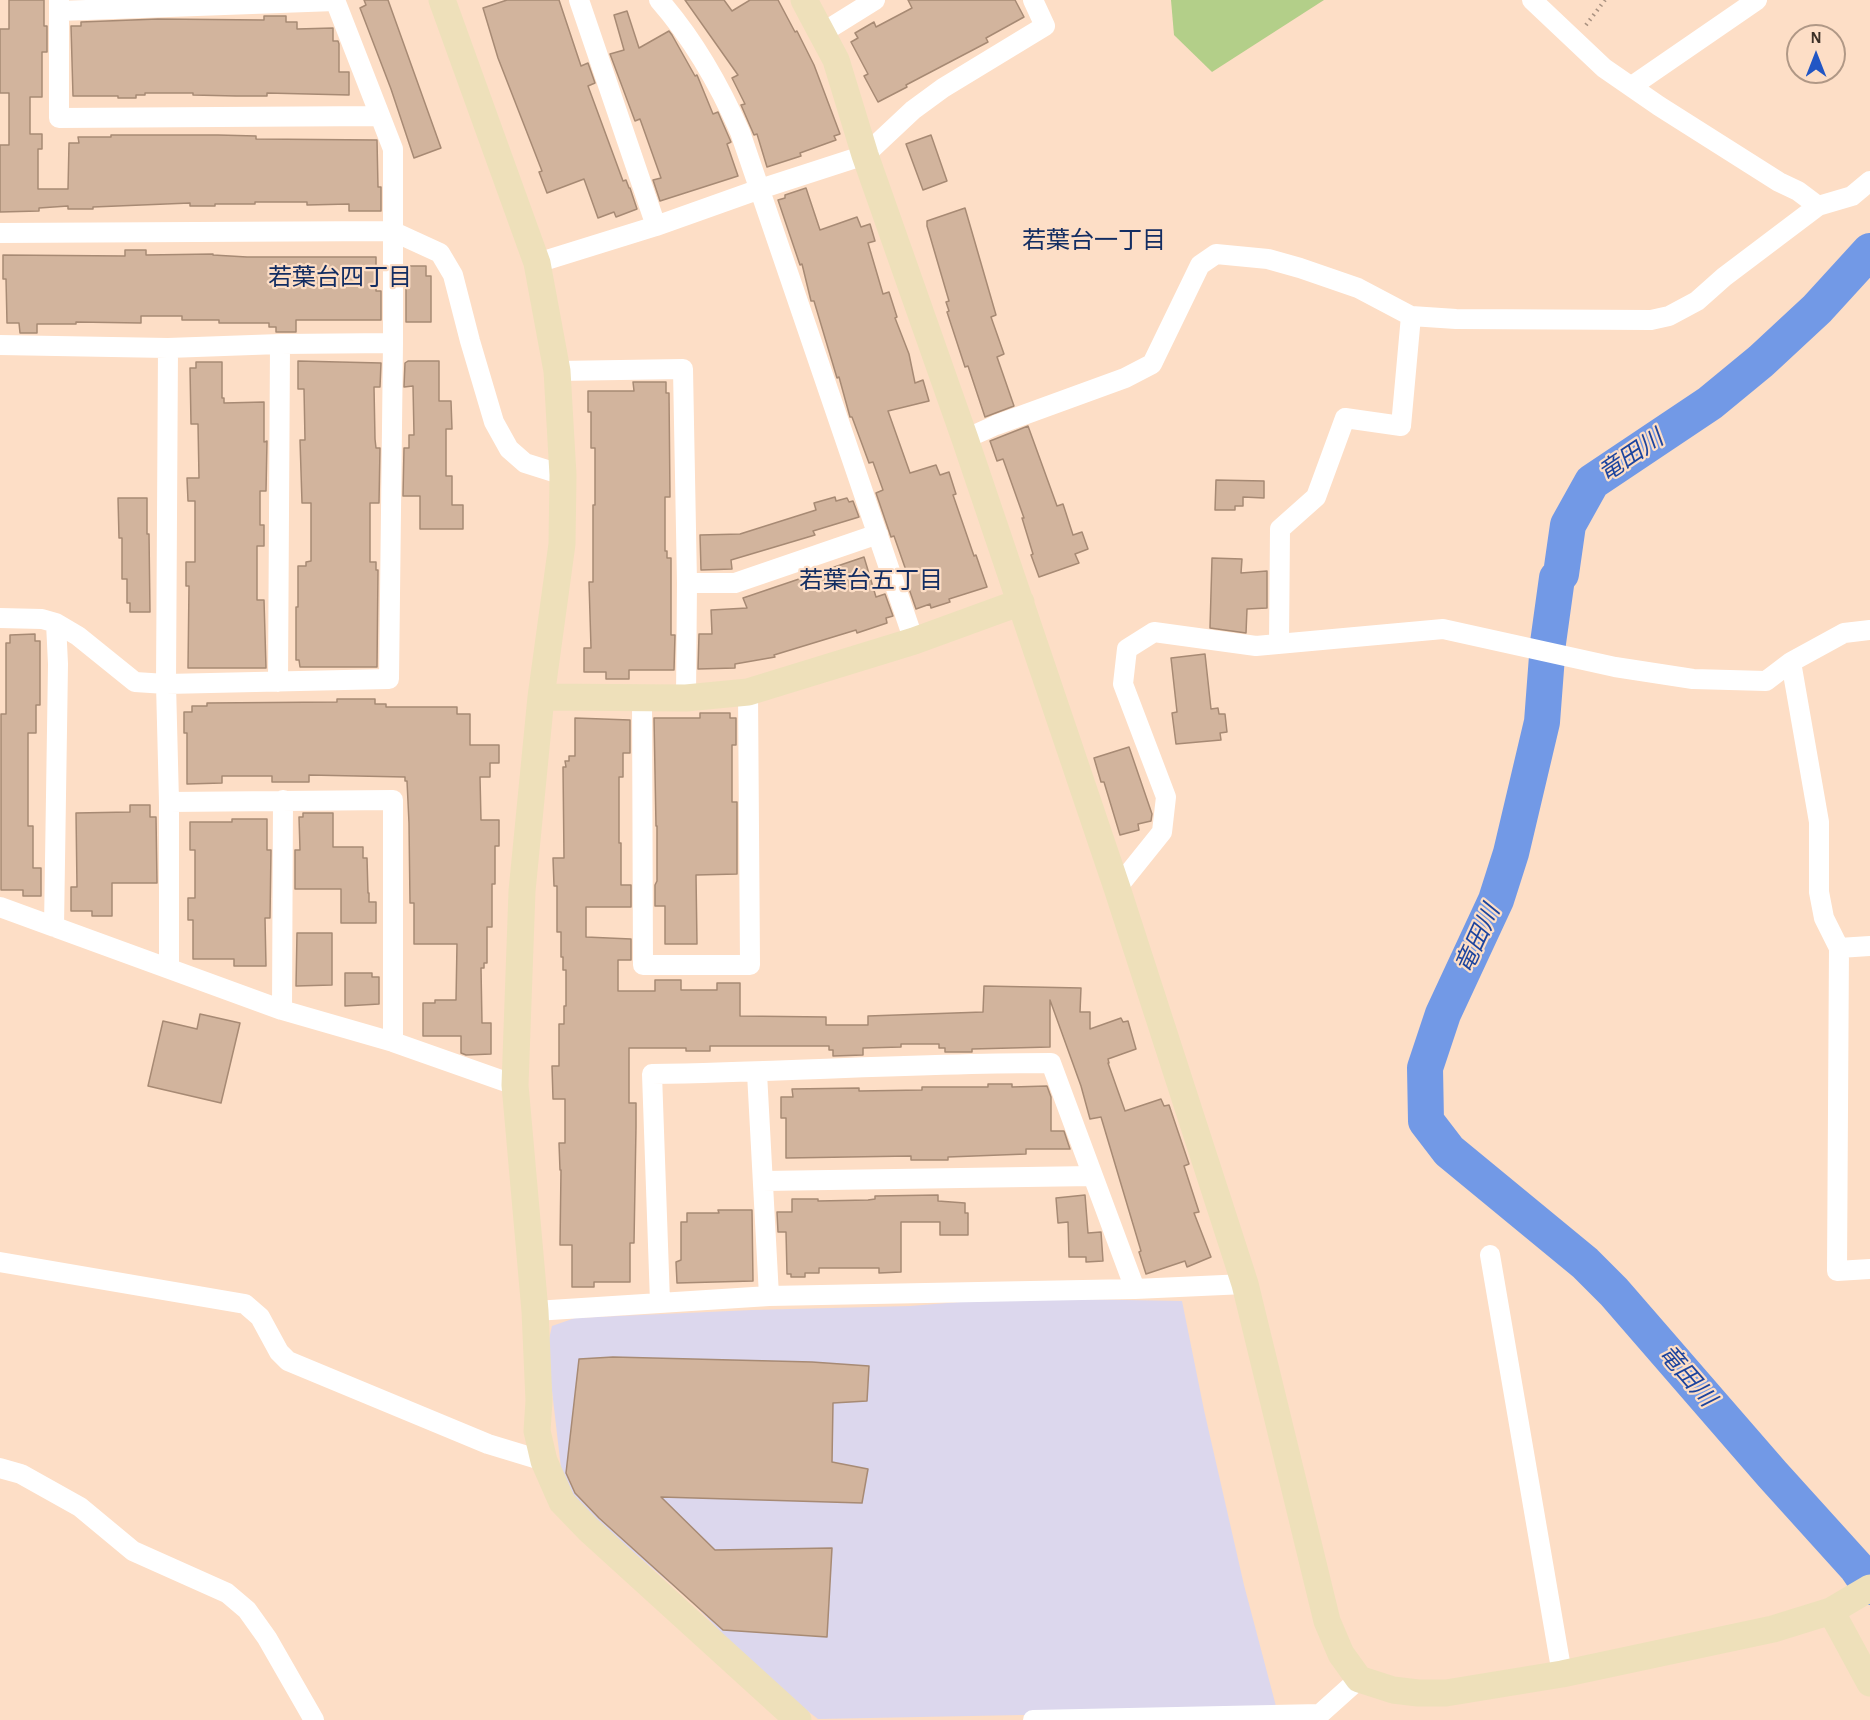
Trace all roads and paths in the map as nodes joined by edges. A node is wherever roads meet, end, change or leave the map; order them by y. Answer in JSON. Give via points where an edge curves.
{"nodes":[{"id":1,"x":442,"y":0,"type":"edge"},
{"id":2,"x":579,"y":0,"type":"edge"},
{"id":3,"x":659,"y":0,"type":"edge"},
{"id":4,"x":804,"y":0,"type":"edge"},
{"id":5,"x":875,"y":0,"type":"edge"},
{"id":6,"x":1033,"y":0,"type":"edge"},
{"id":7,"x":1532,"y":0,"type":"edge"},
{"id":8,"x":1605,"y":0,"type":"edge"},
{"id":9,"x":1757,"y":0,"type":"edge"},
{"id":10,"x":335,"y":1,"type":"edge"},
{"id":11,"x":59,"y":5,"type":"edge"},
{"id":12,"x":822,"y":33,"type":"junction"},
{"id":13,"x":1575,"y":40,"type":"junction"},
{"id":14,"x":1632,"y":86,"type":"junction"},
{"id":15,"x":380,"y":116,"type":"junction"},
{"id":16,"x":865,"y":155,"type":"junction"},
{"id":17,"x":1869,"y":184,"type":"edge"},
{"id":18,"x":760,"y":189,"type":"junction"},
{"id":19,"x":1818,"y":206,"type":"junction"},
{"id":20,"x":656,"y":226,"type":"junction"},
{"id":21,"x":392,"y":231,"type":"junction"},
{"id":22,"x":0,"y":233,"type":"edge"},
{"id":23,"x":537,"y":263,"type":"junction"},
{"id":24,"x":1411,"y":316,"type":"junction"},
{"id":25,"x":393,"y":343,"type":"junction"},
{"id":26,"x":280,"y":344,"type":"junction"},
{"id":27,"x":0,"y":345,"type":"edge"},
{"id":28,"x":168,"y":348,"type":"junction"},
{"id":29,"x":557,"y":371,"type":"junction"},
{"id":30,"x":965,"y":439,"type":"junction"},
{"id":31,"x":563,"y":475,"type":"junction"},
{"id":32,"x":878,"y":534,"type":"junction"},
{"id":33,"x":687,"y":583,"type":"junction"},
{"id":34,"x":1020,"y":602,"type":"junction"},
{"id":35,"x":0,"y":618,"type":"edge"},
{"id":36,"x":56,"y":623,"type":"junction"},
{"id":37,"x":1870,"y":630,"type":"edge"},
{"id":38,"x":914,"y":641,"type":"junction"},
{"id":39,"x":1279,"y":645,"type":"junction"},
{"id":40,"x":1791,"y":662,"type":"junction"},
{"id":41,"x":278,"y":682,"type":"junction"},
{"id":42,"x":166,"y":684,"type":"junction"},
{"id":43,"x":748,"y":693,"type":"junction"},
{"id":44,"x":541,"y":697,"type":"junction"},
{"id":45,"x":642,"y":698,"type":"junction"},
{"id":46,"x":686,"y":698,"type":"junction"},
{"id":47,"x":283,"y":800,"type":"junction"},
{"id":48,"x":169,"y":802,"type":"junction"},
{"id":49,"x":1117,"y":888,"type":"junction"},
{"id":50,"x":0,"y":907,"type":"edge"},
{"id":51,"x":54,"y":927,"type":"junction"},
{"id":52,"x":1870,"y":946,"type":"edge"},
{"id":53,"x":1839,"y":948,"type":"junction"},
{"id":54,"x":169,"y":968,"type":"junction"},
{"id":55,"x":282,"y":1010,"type":"junction"},
{"id":56,"x":393,"y":1042,"type":"junction"},
{"id":57,"x":757,"y":1073,"type":"junction"},
{"id":58,"x":515,"y":1085,"type":"junction"},
{"id":59,"x":1093,"y":1176,"type":"junction"},
{"id":60,"x":763,"y":1181,"type":"junction"},
{"id":61,"x":1490,"y":1255,"type":"dead end"},
{"id":62,"x":0,"y":1262,"type":"edge"},
{"id":63,"x":1870,"y":1269,"type":"edge"},
{"id":64,"x":1245,"y":1284,"type":"junction"},
{"id":65,"x":1135,"y":1289,"type":"junction"},
{"id":66,"x":769,"y":1296,"type":"junction"},
{"id":67,"x":660,"y":1302,"type":"junction"},
{"id":68,"x":535,"y":1311,"type":"junction"},
{"id":69,"x":544,"y":1461,"type":"junction"},
{"id":70,"x":0,"y":1468,"type":"edge"},
{"id":71,"x":1850,"y":1601,"type":"edge"},
{"id":72,"x":1562,"y":1674,"type":"junction"},
{"id":73,"x":1359,"y":1679,"type":"junction"},
{"id":74,"x":1870,"y":1683,"type":"edge"},
{"id":75,"x":314,"y":1720,"type":"edge"},
{"id":76,"x":798,"y":1720,"type":"edge"},
{"id":77,"x":1034,"y":1720,"type":"edge"}],
"edges":[{"from":1,"to":23,"type":"street"},
{"from":2,"to":20,"type":"street"},
{"from":3,"to":18,"type":"street","via":[[682,26],[723,94]]},
{"from":4,"to":12,"type":"street"},
{"from":5,"to":12,"type":"street"},
{"from":6,"to":16,"type":"street","via":[[1045,26],[942,88]]},
{"from":7,"to":13,"type":"street"},
{"from":8,"to":13,"type":"path"},
{"from":9,"to":14,"type":"street"},
{"from":10,"to":11,"type":"street"},
{"from":10,"to":15,"type":"street"},
{"from":11,"to":15,"type":"street","via":[[58,118]]},
{"from":12,"to":16,"type":"street","via":[[836,60]]},
{"from":13,"to":14,"type":"street","via":[[1604,68]]},
{"from":14,"to":19,"type":"street"},
{"from":15,"to":21,"type":"street","via":[[393,149]]},
{"from":16,"to":18,"type":"street"},
{"from":16,"to":30,"type":"street"},
{"from":17,"to":19,"type":"street","via":[[1852,196]]},
{"from":18,"to":20,"type":"street"},
{"from":18,"to":32,"type":"street"},
{"from":19,"to":24,"type":"street","via":[[1697,301],[1669,316],[1650,320]]},
{"from":20,"to":23,"type":"street"},
{"from":21,"to":22,"type":"street"},
{"from":21,"to":25,"type":"street"},
{"from":21,"to":31,"type":"street","via":[[440,253],[453,275],[494,422],[509,449],[525,463]]},
{"from":23,"to":29,"type":"street"},
{"from":24,"to":30,"type":"street","via":[[1358,288],[1300,268],[1216,254],[1200,265],[1152,364]]},
{"from":24,"to":39,"type":"street","via":[[1401,426],[1345,417],[1316,496],[1280,529]]},
{"from":25,"to":26,"type":"street"},
{"from":25,"to":41,"type":"street","via":[[389,679]]},
{"from":26,"to":28,"type":"street"},
{"from":26,"to":41,"type":"street"},
{"from":27,"to":28,"type":"street"},
{"from":28,"to":42,"type":"street"},
{"from":29,"to":31,"type":"street"},
{"from":29,"to":33,"type":"street","via":[[683,369]]},
{"from":30,"to":34,"type":"street"},
{"from":31,"to":44,"type":"street","via":[[562,544]]},
{"from":32,"to":33,"type":"street","via":[[735,583]]},
{"from":32,"to":38,"type":"street"},
{"from":33,"to":46,"type":"street"},
{"from":34,"to":38,"type":"street"},
{"from":34,"to":49,"type":"street"},
{"from":35,"to":36,"type":"street"},
{"from":36,"to":42,"type":"street","via":[[135,682]]},
{"from":36,"to":51,"type":"street"},
{"from":37,"to":40,"type":"street","via":[[1844,633]]},
{"from":38,"to":43,"type":"street"},
{"from":39,"to":40,"type":"street","via":[[1443,629],[1616,667],[1694,679],[1766,681]]},
{"from":39,"to":49,"type":"street","via":[[1256,646],[1154,632],[1127,649],[1123,684],[1166,797],[1162,832]]},
{"from":40,"to":53,"type":"street","via":[[1820,822],[1824,918]]},
{"from":41,"to":42,"type":"street"},
{"from":42,"to":48,"type":"street"},
{"from":43,"to":45,"type":"street","via":[[750,965],[644,965]]},
{"from":43,"to":46,"type":"street"},
{"from":44,"to":45,"type":"street"},
{"from":44,"to":58,"type":"street","via":[[522,891]]},
{"from":45,"to":46,"type":"street"},
{"from":47,"to":48,"type":"street"},
{"from":47,"to":55,"type":"street"},
{"from":47,"to":56,"type":"street","via":[[393,800]]},
{"from":48,"to":54,"type":"street"},
{"from":49,"to":64,"type":"street"},
{"from":50,"to":51,"type":"street"},
{"from":51,"to":54,"type":"street"},
{"from":52,"to":53,"type":"street"},
{"from":53,"to":63,"type":"street","via":[[1837,1270]]},
{"from":54,"to":55,"type":"street"},
{"from":55,"to":56,"type":"street"},
{"from":56,"to":58,"type":"street"},
{"from":57,"to":59,"type":"street","via":[[983,1063],[1051,1064]]},
{"from":57,"to":60,"type":"street"},
{"from":57,"to":67,"type":"street","via":[[652,1074]]},
{"from":58,"to":68,"type":"street"},
{"from":59,"to":60,"type":"street"},
{"from":59,"to":65,"type":"street"},
{"from":60,"to":66,"type":"street"},
{"from":61,"to":72,"type":"street"},
{"from":62,"to":69,"type":"street","via":[[245,1304],[260,1317],[288,1361],[488,1444]]},
{"from":64,"to":65,"type":"street"},
{"from":64,"to":73,"type":"street","via":[[1327,1621],[1341,1654]]},
{"from":65,"to":66,"type":"street"},
{"from":66,"to":67,"type":"street"},
{"from":67,"to":68,"type":"street"},
{"from":68,"to":69,"type":"street","via":[[537,1431]]},
{"from":69,"to":76,"type":"street","via":[[562,1502],[588,1529]]},
{"from":70,"to":75,"type":"street","via":[[21,1474],[80,1507],[133,1551],[227,1593],[247,1610],[267,1638]]},
{"from":71,"to":72,"type":"street","via":[[1773,1629]]},
{"from":71,"to":74,"type":"street"},
{"from":72,"to":73,"type":"street","via":[[1446,1693],[1393,1690]]},
{"from":73,"to":77,"type":"street","via":[[1320,1714]]}]}
